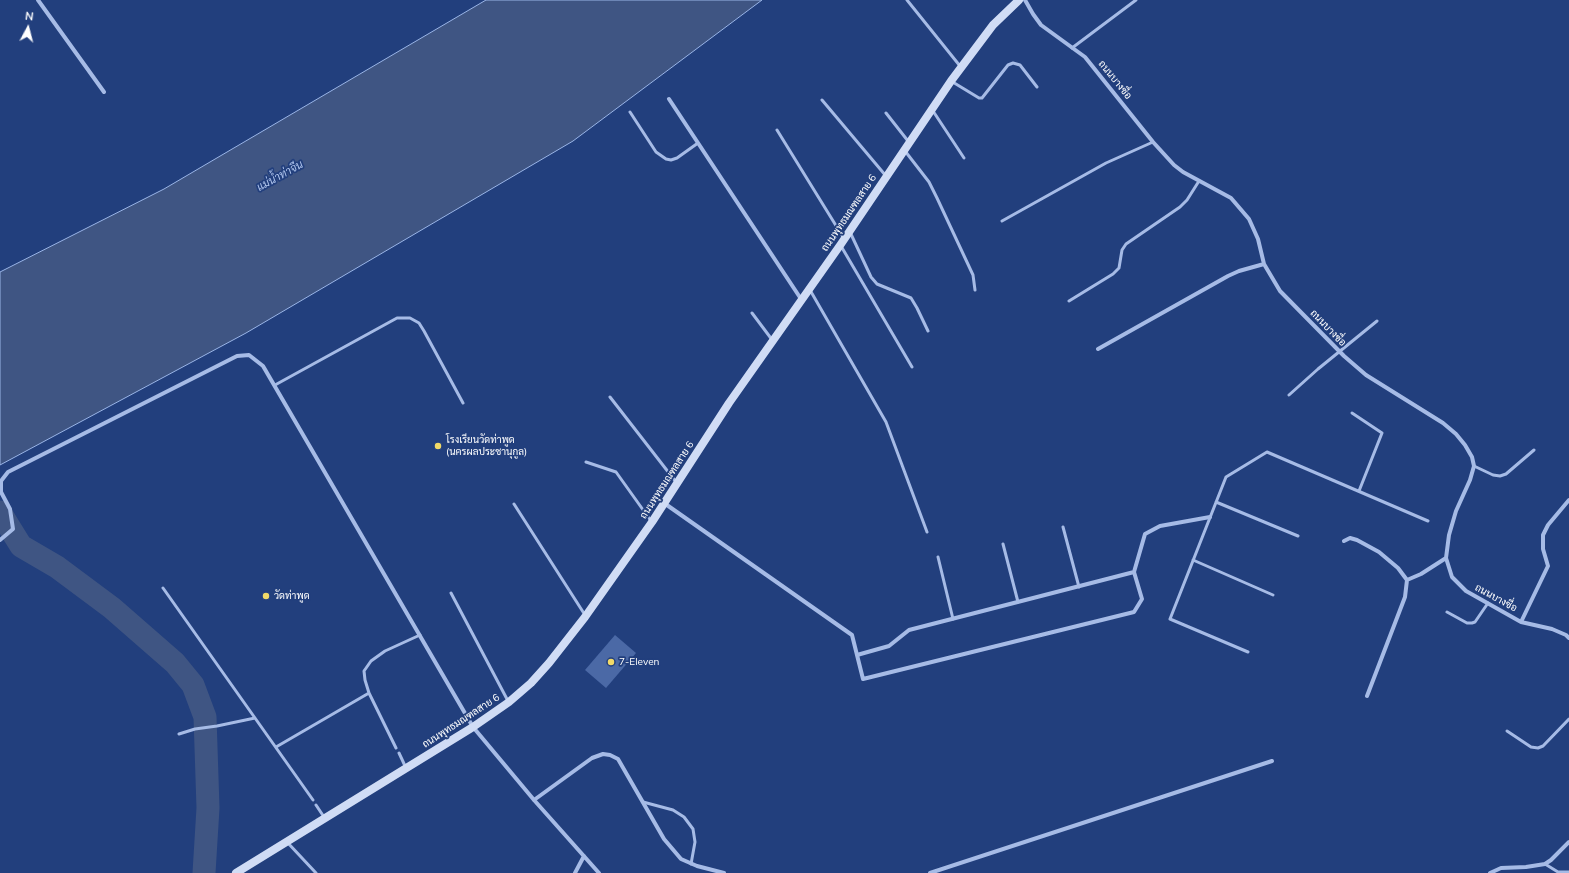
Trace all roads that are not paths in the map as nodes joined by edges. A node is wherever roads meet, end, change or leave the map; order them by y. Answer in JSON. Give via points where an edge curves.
{"nodes":[{"id":1,"x":38,"y":0,"type":"edge"},
{"id":2,"x":907,"y":0,"type":"edge"},
{"id":3,"x":1019,"y":0,"type":"edge"},
{"id":4,"x":1025,"y":0,"type":"edge"},
{"id":5,"x":1136,"y":0,"type":"edge"},
{"id":6,"x":1072,"y":48,"type":"junction"},
{"id":7,"x":962,"y":67,"type":"junction"},
{"id":8,"x":951,"y":81,"type":"junction"},
{"id":9,"x":1038,"y":87,"type":"dead end"},
{"id":10,"x":104,"y":92,"type":"dead end"},
{"id":11,"x":668,"y":99,"type":"dead end"},
{"id":12,"x":822,"y":100,"type":"dead end"},
{"id":13,"x":932,"y":110,"type":"junction"},
{"id":14,"x":630,"y":112,"type":"dead end"},
{"id":15,"x":886,"y":113,"type":"dead end"},
{"id":16,"x":777,"y":130,"type":"dead end"},
{"id":17,"x":909,"y":142,"type":"junction"},
{"id":18,"x":1153,"y":142,"type":"junction"},
{"id":19,"x":698,"y":143,"type":"junction"},
{"id":20,"x":904,"y":150,"type":"junction"},
{"id":21,"x":964,"y":158,"type":"dead end"},
{"id":22,"x":886,"y":176,"type":"junction"},
{"id":23,"x":1200,"y":180,"type":"junction"},
{"id":24,"x":1002,"y":221,"type":"dead end"},
{"id":25,"x":850,"y":230,"type":"junction"},
{"id":26,"x":842,"y":242,"type":"junction"},
{"id":27,"x":1264,"y":264,"type":"junction"},
{"id":28,"x":809,"y":288,"type":"junction"},
{"id":29,"x":975,"y":290,"type":"dead end"},
{"id":30,"x":801,"y":300,"type":"junction"},
{"id":31,"x":1070,"y":301,"type":"dead end"},
{"id":32,"x":752,"y":313,"type":"dead end"},
{"id":33,"x":1377,"y":321,"type":"dead end"},
{"id":34,"x":928,"y":331,"type":"dead end"},
{"id":35,"x":772,"y":340,"type":"junction"},
{"id":36,"x":1098,"y":349,"type":"dead end"},
{"id":37,"x":1340,"y":352,"type":"junction"},
{"id":38,"x":912,"y":367,"type":"dead end"},
{"id":39,"x":275,"y":385,"type":"junction"},
{"id":40,"x":1289,"y":395,"type":"dead end"},
{"id":41,"x":610,"y":397,"type":"dead end"},
{"id":42,"x":463,"y":404,"type":"dead end"},
{"id":43,"x":1352,"y":413,"type":"dead end"},
{"id":44,"x":1534,"y":450,"type":"dead end"},
{"id":45,"x":586,"y":462,"type":"dead end"},
{"id":46,"x":1474,"y":466,"type":"junction"},
{"id":47,"x":677,"y":484,"type":"junction"},
{"id":48,"x":1359,"y":491,"type":"junction"},
{"id":49,"x":1569,"y":500,"type":"edge"},
{"id":50,"x":1216,"y":502,"type":"junction"},
{"id":51,"x":664,"y":503,"type":"junction"},
{"id":52,"x":514,"y":504,"type":"dead end"},
{"id":53,"x":1210,"y":517,"type":"junction"},
{"id":54,"x":1428,"y":521,"type":"dead end"},
{"id":55,"x":652,"y":522,"type":"junction"},
{"id":56,"x":1063,"y":527,"type":"dead end"},
{"id":57,"x":927,"y":532,"type":"dead end"},
{"id":58,"x":1298,"y":536,"type":"dead end"},
{"id":59,"x":0,"y":540,"type":"edge"},
{"id":60,"x":1344,"y":541,"type":"dead end"},
{"id":61,"x":1004,"y":544,"type":"dead end"},
{"id":62,"x":938,"y":557,"type":"dead end"},
{"id":63,"x":1446,"y":558,"type":"junction"},
{"id":64,"x":1193,"y":560,"type":"junction"},
{"id":65,"x":1134,"y":572,"type":"junction"},
{"id":66,"x":1407,"y":580,"type":"junction"},
{"id":67,"x":1079,"y":587,"type":"junction"},
{"id":68,"x":163,"y":588,"type":"dead end"},
{"id":69,"x":451,"y":593,"type":"dead end"},
{"id":70,"x":1273,"y":595,"type":"dead end"},
{"id":71,"x":1018,"y":602,"type":"junction"},
{"id":72,"x":1488,"y":603,"type":"junction"},
{"id":73,"x":1447,"y":612,"type":"dead end"},
{"id":74,"x":586,"y":616,"type":"junction"},
{"id":75,"x":953,"y":619,"type":"junction"},
{"id":76,"x":1521,"y":622,"type":"junction"},
{"id":77,"x":420,"y":635,"type":"junction"},
{"id":78,"x":1569,"y":638,"type":"edge"},
{"id":79,"x":1248,"y":652,"type":"dead end"},
{"id":80,"x":857,"y":655,"type":"junction"},
{"id":81,"x":369,"y":693,"type":"junction"},
{"id":82,"x":1367,"y":696,"type":"dead end"},
{"id":83,"x":509,"y":702,"type":"junction"},
{"id":84,"x":255,"y":718,"type":"junction"},
{"id":85,"x":1569,"y":719,"type":"edge"},
{"id":86,"x":473,"y":727,"type":"junction"},
{"id":87,"x":1507,"y":730,"type":"dead end"},
{"id":88,"x":178,"y":734,"type":"dead end"},
{"id":89,"x":276,"y":747,"type":"junction"},
{"id":90,"x":396,"y":748,"type":"dead end"},
{"id":91,"x":399,"y":753,"type":"dead end"},
{"id":92,"x":1272,"y":761,"type":"dead end"},
{"id":93,"x":406,"y":768,"type":"junction"},
{"id":94,"x":313,"y":800,"type":"dead end"},
{"id":95,"x":534,"y":800,"type":"junction"},
{"id":96,"x":643,"y":802,"type":"junction"},
{"id":97,"x":316,"y":805,"type":"dead end"},
{"id":98,"x":324,"y":818,"type":"junction"},
{"id":99,"x":287,"y":842,"type":"junction"},
{"id":100,"x":1569,"y":842,"type":"edge"},
{"id":101,"x":584,"y":856,"type":"junction"},
{"id":102,"x":691,"y":864,"type":"junction"},
{"id":103,"x":1546,"y":864,"type":"junction"},
{"id":104,"x":1569,"y":872,"type":"edge"},
{"id":105,"x":236,"y":873,"type":"edge"},
{"id":106,"x":316,"y":873,"type":"edge"},
{"id":107,"x":575,"y":873,"type":"edge"},
{"id":108,"x":599,"y":873,"type":"edge"},
{"id":109,"x":724,"y":873,"type":"edge"},
{"id":110,"x":930,"y":873,"type":"edge"},
{"id":111,"x":1490,"y":873,"type":"edge"}],
"edges":[{"from":1,"to":10,"type":"street"},
{"from":2,"to":7,"type":"lane"},
{"from":3,"to":7,"type":"main road","name":"ถนนพุทธมณฑลสาย 6","via":[[993,25]]},
{"from":4,"to":6,"type":"street","name":"ถนนบางซื่อ","via":[[1041,25]]},
{"from":5,"to":6,"type":"lane"},
{"from":6,"to":18,"type":"street","name":"ถนนบางซื่อ","via":[[1094,67]]},
{"from":7,"to":8,"type":"main road","name":"ถนนพุทธมณฑลสาย 6"},
{"from":8,"to":9,"type":"lane","via":[[982,98],[1008,65],[1013,63],[1020,65]]},
{"from":8,"to":13,"type":"main road","name":"ถนนพุทธมณฑลสาย 6"},
{"from":11,"to":19,"type":"street"},
{"from":12,"to":22,"type":"lane"},
{"from":13,"to":17,"type":"main road","name":"ถนนพุทธมณฑลสาย 6"},
{"from":13,"to":21,"type":"lane"},
{"from":14,"to":19,"type":"lane","via":[[656,152],[666,159],[676,158]]},
{"from":15,"to":17,"type":"lane"},
{"from":16,"to":26,"type":"lane"},
{"from":17,"to":20,"type":"main road","name":"ถนนพุทธมณฑลสาย 6"},
{"from":18,"to":23,"type":"street","name":"ถนนบางซื่อ","via":[[1174,165]]},
{"from":18,"to":24,"type":"lane","via":[[1106,163]]},
{"from":19,"to":30,"type":"street"},
{"from":20,"to":22,"type":"main road","name":"ถนนพุทธมณฑลสาย 6"},
{"from":20,"to":29,"type":"lane","via":[[929,182],[973,275]]},
{"from":22,"to":25,"type":"main road","name":"ถนนพุทธมณฑลสาย 6"},
{"from":23,"to":27,"type":"street","name":"ถนนบางซื่อ","via":[[1231,198],[1249,219],[1258,239]]},
{"from":23,"to":31,"type":"lane","via":[[1180,207],[1126,244],[1122,250],[1119,268],[1113,274]]},
{"from":25,"to":26,"type":"main road","name":"ถนนพุทธมณฑลสาย 6"},
{"from":25,"to":34,"type":"lane","via":[[871,277],[878,284],[911,298]]},
{"from":26,"to":28,"type":"main road","name":"ถนนพุทธมณฑลสาย 6"},
{"from":26,"to":38,"type":"lane"},
{"from":27,"to":36,"type":"street","via":[[1228,276]]},
{"from":27,"to":37,"type":"street","name":"ถนนบางซื่อ","via":[[1280,291]]},
{"from":28,"to":30,"type":"main road","name":"ถนนพุทธมณฑลสาย 6"},
{"from":28,"to":57,"type":"lane","via":[[886,422]]},
{"from":30,"to":35,"type":"main road","name":"ถนนพุทธมณฑลสาย 6"},
{"from":32,"to":35,"type":"lane"},
{"from":33,"to":37,"type":"lane"},
{"from":35,"to":47,"type":"main road","name":"ถนนพุทธมณฑลสาย 6"},
{"from":37,"to":40,"type":"lane"},
{"from":37,"to":46,"type":"street","name":"ถนนบางซื่อ","via":[[1366,375],[1443,423],[1456,434],[1466,445]]},
{"from":39,"to":42,"type":"lane","via":[[398,318],[410,318],[419,323],[424,331]]},
{"from":39,"to":59,"type":"street","via":[[263,366],[249,355],[237,356],[8,472],[1,481],[1,492],[10,509],[13,529]]},
{"from":39,"to":77,"type":"street"},
{"from":41,"to":47,"type":"lane"},
{"from":43,"to":48,"type":"lane","via":[[1382,433]]},
{"from":44,"to":46,"type":"lane","via":[[1506,474],[1500,476]]},
{"from":45,"to":55,"type":"lane","via":[[616,472]]},
{"from":46,"to":63,"type":"street","name":"ถนนบางซื่อ","via":[[1456,511]]},
{"from":47,"to":51,"type":"main road","name":"ถนนพุทธมณฑลสาย 6"},
{"from":48,"to":50,"type":"lane","via":[[1267,452],[1226,477]]},
{"from":48,"to":54,"type":"lane"},
{"from":49,"to":76,"type":"street","via":[[1543,535],[1543,550],[1548,566]]},
{"from":50,"to":53,"type":"lane"},
{"from":50,"to":58,"type":"lane"},
{"from":51,"to":55,"type":"main road","name":"ถนนพุทธมณฑลสาย 6"},
{"from":51,"to":80,"type":"street","via":[[852,635]]},
{"from":52,"to":74,"type":"lane"},
{"from":53,"to":64,"type":"lane"},
{"from":53,"to":65,"type":"street","via":[[1160,526],[1146,534]]},
{"from":55,"to":74,"type":"main road","name":"ถนนพุทธมณฑลสาย 6"},
{"from":56,"to":67,"type":"lane"},
{"from":60,"to":66,"type":"street","via":[[1350,538],[1357,540],[1379,552],[1398,568]]},
{"from":61,"to":71,"type":"lane"},
{"from":62,"to":75,"type":"lane"},
{"from":63,"to":66,"type":"street"},
{"from":63,"to":72,"type":"street","name":"ถนนบางซื่อ","via":[[1452,577],[1466,591]]},
{"from":64,"to":70,"type":"lane"},
{"from":64,"to":79,"type":"lane","via":[[1170,619]]},
{"from":65,"to":67,"type":"street"},
{"from":65,"to":80,"type":"street","via":[[1142,599],[1134,612],[863,679]]},
{"from":66,"to":82,"type":"street","via":[[1405,597]]},
{"from":67,"to":71,"type":"street"},
{"from":68,"to":84,"type":"lane"},
{"from":69,"to":83,"type":"lane"},
{"from":71,"to":75,"type":"street"},
{"from":72,"to":73,"type":"lane","via":[[1475,622],[1468,623]]},
{"from":72,"to":76,"type":"street","name":"ถนนบางซื่อ"},
{"from":74,"to":83,"type":"main road","name":"ถนนพุทธมณฑลสาย 6","via":[[536,678]]},
{"from":75,"to":80,"type":"street","via":[[909,630],[889,646]]},
{"from":76,"to":78,"type":"street","name":"ถนนบางซื่อ","via":[[1552,629],[1566,634]]},
{"from":77,"to":81,"type":"lane","via":[[370,660],[364,671]]},
{"from":77,"to":86,"type":"street"},
{"from":81,"to":89,"type":"lane"},
{"from":81,"to":90,"type":"lane"},
{"from":83,"to":86,"type":"main road","name":"ถนนพุทธมณฑลสาย 6"},
{"from":84,"to":88,"type":"lane"},
{"from":84,"to":89,"type":"lane"},
{"from":85,"to":87,"type":"lane","via":[[1538,748],[1531,747]]},
{"from":86,"to":93,"type":"main road","name":"ถนนพุทธมณฑลสาย 6"},
{"from":86,"to":95,"type":"street"},
{"from":89,"to":94,"type":"lane"},
{"from":91,"to":93,"type":"lane"},
{"from":92,"to":110,"type":"street"},
{"from":93,"to":98,"type":"main road","name":"ถนนพุทธมณฑลสาย 6"},
{"from":95,"to":96,"type":"street","via":[[592,758],[603,754],[618,759]]},
{"from":95,"to":101,"type":"street"},
{"from":96,"to":102,"type":"street","via":[[664,839],[681,859]]},
{"from":96,"to":102,"type":"lane","via":[[673,810],[684,817],[693,829],[695,842]]},
{"from":97,"to":98,"type":"lane"},
{"from":98,"to":99,"type":"main road","name":"ถนนพุทธมณฑลสาย 6"},
{"from":99,"to":105,"type":"main road","name":"ถนนพุทธมณฑลสาย 6"},
{"from":99,"to":106,"type":"lane"},
{"from":100,"to":103,"type":"street"},
{"from":101,"to":107,"type":"street"},
{"from":101,"to":108,"type":"street"},
{"from":102,"to":109,"type":"street"},
{"from":103,"to":104,"type":"lane","via":[[1558,872]]},
{"from":103,"to":111,"type":"street","via":[[1501,868]]}]}
